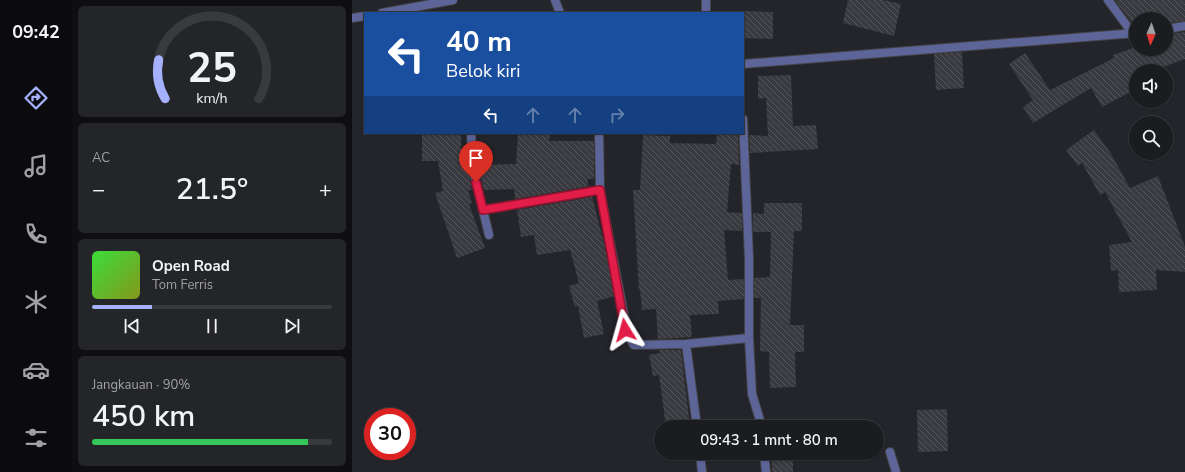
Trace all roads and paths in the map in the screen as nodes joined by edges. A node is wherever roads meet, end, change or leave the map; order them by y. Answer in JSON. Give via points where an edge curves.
{"nodes":[{"id":1,"x":453,"y":0,"type":"edge"},
{"id":2,"x":555,"y":0,"type":"edge"},
{"id":3,"x":706,"y":0,"type":"edge"},
{"id":4,"x":1108,"y":0,"type":"edge"},
{"id":5,"x":387,"y":12,"type":"edge"},
{"id":6,"x":560,"y":12,"type":"edge"},
{"id":7,"x":706,"y":12,"type":"edge"},
{"id":8,"x":364,"y":16,"type":"edge"},
{"id":9,"x":352,"y":18,"type":"edge"},
{"id":10,"x":1185,"y":26,"type":"edge"},
{"id":11,"x":1129,"y":27,"type":"edge"},
{"id":12,"x":1173,"y":28,"type":"edge"},
{"id":13,"x":1129,"y":34,"type":"edge"},
{"id":14,"x":744,"y":64,"type":"edge"},
{"id":15,"x":471,"y":134,"type":"edge"},
{"id":16,"x":599,"y":134,"type":"edge"},
{"id":17,"x":744,"y":134,"type":"edge"},
{"id":18,"x":600,"y":190,"type":"junction"},
{"id":19,"x":483,"y":210,"type":"junction"},
{"id":20,"x":489,"y":235,"type":"dead end"},
{"id":21,"x":749,"y":338,"type":"junction"},
{"id":22,"x":686,"y":344,"type":"junction"},
{"id":23,"x":696,"y":420,"type":"edge"},
{"id":24,"x":760,"y":420,"type":"edge"},
{"id":25,"x":890,"y":452,"type":"dead end"},
{"id":26,"x":701,"y":460,"type":"edge"},
{"id":27,"x":765,"y":460,"type":"edge"},
{"id":28,"x":702,"y":472,"type":"edge"},
{"id":29,"x":766,"y":472,"type":"edge"},
{"id":30,"x":896,"y":472,"type":"edge"}],
"edges":[{"from":1,"to":5,"type":"street"},
{"from":2,"to":6,"type":"street"},
{"from":3,"to":7,"type":"street"},
{"from":4,"to":11,"type":"street"},
{"from":8,"to":9,"type":"street"},
{"from":10,"to":12,"type":"street"},
{"from":13,"to":14,"type":"street"},
{"from":15,"to":19,"type":"street","via":[[473,169]]},
{"from":16,"to":18,"type":"street"},
{"from":17,"to":21,"type":"street","via":[[749,251]]},
{"from":18,"to":19,"type":"street"},
{"from":18,"to":22,"type":"street","via":[[628,336],[634,345]]},
{"from":19,"to":20,"type":"street"},
{"from":21,"to":22,"type":"street"},
{"from":21,"to":24,"type":"street","via":[[752,394]]},
{"from":22,"to":23,"type":"street"},
{"from":25,"to":30,"type":"street"},
{"from":26,"to":28,"type":"street"},
{"from":27,"to":29,"type":"street"}]}
